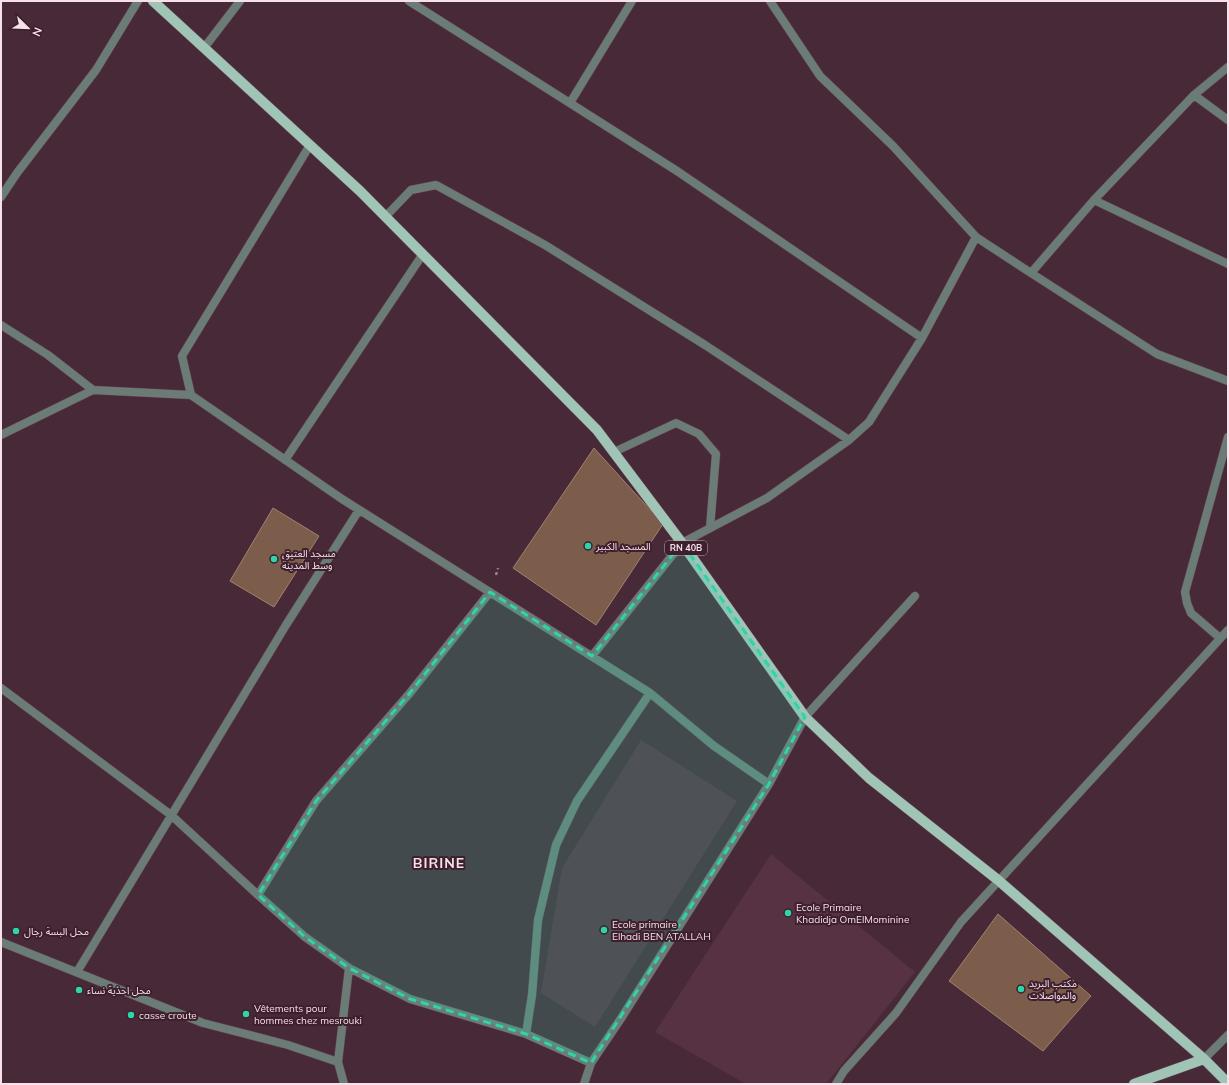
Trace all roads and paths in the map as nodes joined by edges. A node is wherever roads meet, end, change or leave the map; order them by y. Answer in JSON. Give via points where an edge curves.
{"nodes":[{"id":1,"x":138,"y":1,"type":"edge"},
{"id":2,"x":153,"y":1,"type":"edge"},
{"id":3,"x":240,"y":1,"type":"edge"},
{"id":4,"x":409,"y":1,"type":"edge"},
{"id":5,"x":632,"y":1,"type":"edge"},
{"id":6,"x":770,"y":1,"type":"edge"},
{"id":7,"x":204,"y":48,"type":"junction"},
{"id":8,"x":1228,"y":67,"type":"edge"},
{"id":9,"x":1194,"y":95,"type":"junction"},
{"id":10,"x":570,"y":103,"type":"junction"},
{"id":11,"x":1228,"y":120,"type":"edge"},
{"id":12,"x":310,"y":145,"type":"junction"},
{"id":13,"x":1,"y":197,"type":"edge"},
{"id":14,"x":1094,"y":200,"type":"junction"},
{"id":15,"x":386,"y":216,"type":"junction"},
{"id":16,"x":976,"y":237,"type":"junction"},
{"id":17,"x":423,"y":254,"type":"junction"},
{"id":18,"x":1228,"y":264,"type":"edge"},
{"id":19,"x":1031,"y":273,"type":"junction"},
{"id":20,"x":1,"y":325,"type":"edge"},
{"id":21,"x":922,"y":338,"type":"junction"},
{"id":22,"x":1228,"y":381,"type":"edge"},
{"id":23,"x":93,"y":390,"type":"junction"},
{"id":24,"x":191,"y":395,"type":"junction"},
{"id":25,"x":1,"y":435,"type":"edge"},
{"id":26,"x":1228,"y":438,"type":"edge"},
{"id":27,"x":848,"y":440,"type":"junction"},
{"id":28,"x":614,"y":452,"type":"junction"},
{"id":29,"x":285,"y":460,"type":"junction"},
{"id":30,"x":359,"y":510,"type":"junction"},
{"id":31,"x":710,"y":528,"type":"junction"},
{"id":32,"x":682,"y":543,"type":"junction"},
{"id":33,"x":490,"y":592,"type":"junction"},
{"id":34,"x":915,"y":596,"type":"dead end"},
{"id":35,"x":1228,"y":630,"type":"edge"},
{"id":36,"x":1220,"y":638,"type":"junction"},
{"id":37,"x":592,"y":656,"type":"junction"},
{"id":38,"x":1,"y":688,"type":"edge"},
{"id":39,"x":650,"y":692,"type":"junction"},
{"id":40,"x":806,"y":717,"type":"junction"},
{"id":41,"x":769,"y":784,"type":"junction"},
{"id":42,"x":171,"y":815,"type":"junction"},
{"id":43,"x":998,"y":880,"type":"junction"},
{"id":44,"x":258,"y":895,"type":"junction"},
{"id":45,"x":1,"y":942,"type":"edge"},
{"id":46,"x":349,"y":968,"type":"junction"},
{"id":47,"x":77,"y":972,"type":"junction"},
{"id":48,"x":526,"y":1034,"type":"junction"},
{"id":49,"x":1228,"y":1035,"type":"edge"},
{"id":50,"x":1204,"y":1059,"type":"junction"},
{"id":51,"x":338,"y":1062,"type":"junction"},
{"id":52,"x":591,"y":1063,"type":"junction"},
{"id":53,"x":1228,"y":1083,"type":"edge"},
{"id":54,"x":344,"y":1084,"type":"edge"},
{"id":55,"x":584,"y":1084,"type":"edge"},
{"id":56,"x":836,"y":1084,"type":"edge"},
{"id":57,"x":1134,"y":1084,"type":"edge"}],
"edges":[{"from":1,"to":13,"type":"street","via":[[96,70]]},
{"from":2,"to":7,"type":"main road","number":"RN 40B"},
{"from":3,"to":7,"type":"street"},
{"from":4,"to":10,"type":"street"},
{"from":5,"to":10,"type":"street"},
{"from":6,"to":16,"type":"street","via":[[820,76],[893,146]]},
{"from":7,"to":12,"type":"main road","number":"RN 40B"},
{"from":8,"to":9,"type":"street"},
{"from":9,"to":11,"type":"street"},
{"from":9,"to":14,"type":"street"},
{"from":10,"to":21,"type":"street","via":[[677,171]]},
{"from":12,"to":15,"type":"main road","number":"RN 40B"},
{"from":12,"to":24,"type":"street","via":[[182,356]]},
{"from":14,"to":18,"type":"street"},
{"from":14,"to":19,"type":"street"},
{"from":15,"to":17,"type":"main road","number":"RN 40B"},
{"from":15,"to":27,"type":"street","via":[[411,190],[436,185],[545,245]]},
{"from":16,"to":19,"type":"street"},
{"from":16,"to":21,"type":"street"},
{"from":17,"to":28,"type":"main road","number":"RN 40B","via":[[597,430]]},
{"from":17,"to":29,"type":"street"},
{"from":19,"to":22,"type":"street","via":[[1157,354]]},
{"from":20,"to":23,"type":"street","via":[[48,355]]},
{"from":21,"to":27,"type":"street","via":[[869,422]]},
{"from":23,"to":24,"type":"street"},
{"from":23,"to":25,"type":"street"},
{"from":24,"to":29,"type":"street"},
{"from":26,"to":36,"type":"street","via":[[1185,592],[1191,613]]},
{"from":27,"to":31,"type":"street","via":[[767,498]]},
{"from":28,"to":31,"type":"street","via":[[676,423],[699,434],[716,454]]},
{"from":28,"to":32,"type":"main road","number":"RN 40B"},
{"from":29,"to":30,"type":"street"},
{"from":30,"to":33,"type":"street"},
{"from":30,"to":42,"type":"street"},
{"from":31,"to":32,"type":"street"},
{"from":32,"to":37,"type":"street"},
{"from":32,"to":40,"type":"main road","number":"RN 40B"},
{"from":33,"to":37,"type":"street"},
{"from":33,"to":44,"type":"street","via":[[409,694],[316,801]]},
{"from":34,"to":40,"type":"street"},
{"from":35,"to":36,"type":"street"},
{"from":36,"to":43,"type":"street"},
{"from":37,"to":39,"type":"street"},
{"from":38,"to":42,"type":"street"},
{"from":39,"to":41,"type":"street","via":[[714,746]]},
{"from":39,"to":48,"type":"street","via":[[578,801],[556,845],[538,920]]},
{"from":40,"to":41,"type":"street"},
{"from":40,"to":43,"type":"main road","number":"RN 40B","via":[[869,778]]},
{"from":41,"to":52,"type":"street"},
{"from":42,"to":44,"type":"street"},
{"from":42,"to":47,"type":"street"},
{"from":43,"to":50,"type":"main road","number":"RN 40B"},
{"from":43,"to":56,"type":"street","via":[[961,922],[896,1012],[844,1071]]},
{"from":44,"to":46,"type":"street","via":[[305,937]]},
{"from":45,"to":47,"type":"street"},
{"from":46,"to":48,"type":"street","via":[[410,999]]},
{"from":46,"to":51,"type":"street"},
{"from":47,"to":51,"type":"street","via":[[203,1023],[288,1045]]},
{"from":48,"to":52,"type":"street"},
{"from":49,"to":50,"type":"street"},
{"from":50,"to":53,"type":"main road","number":"RN 40B"},
{"from":50,"to":57,"type":"main road"},
{"from":51,"to":54,"type":"street"},
{"from":52,"to":55,"type":"street"}]}
